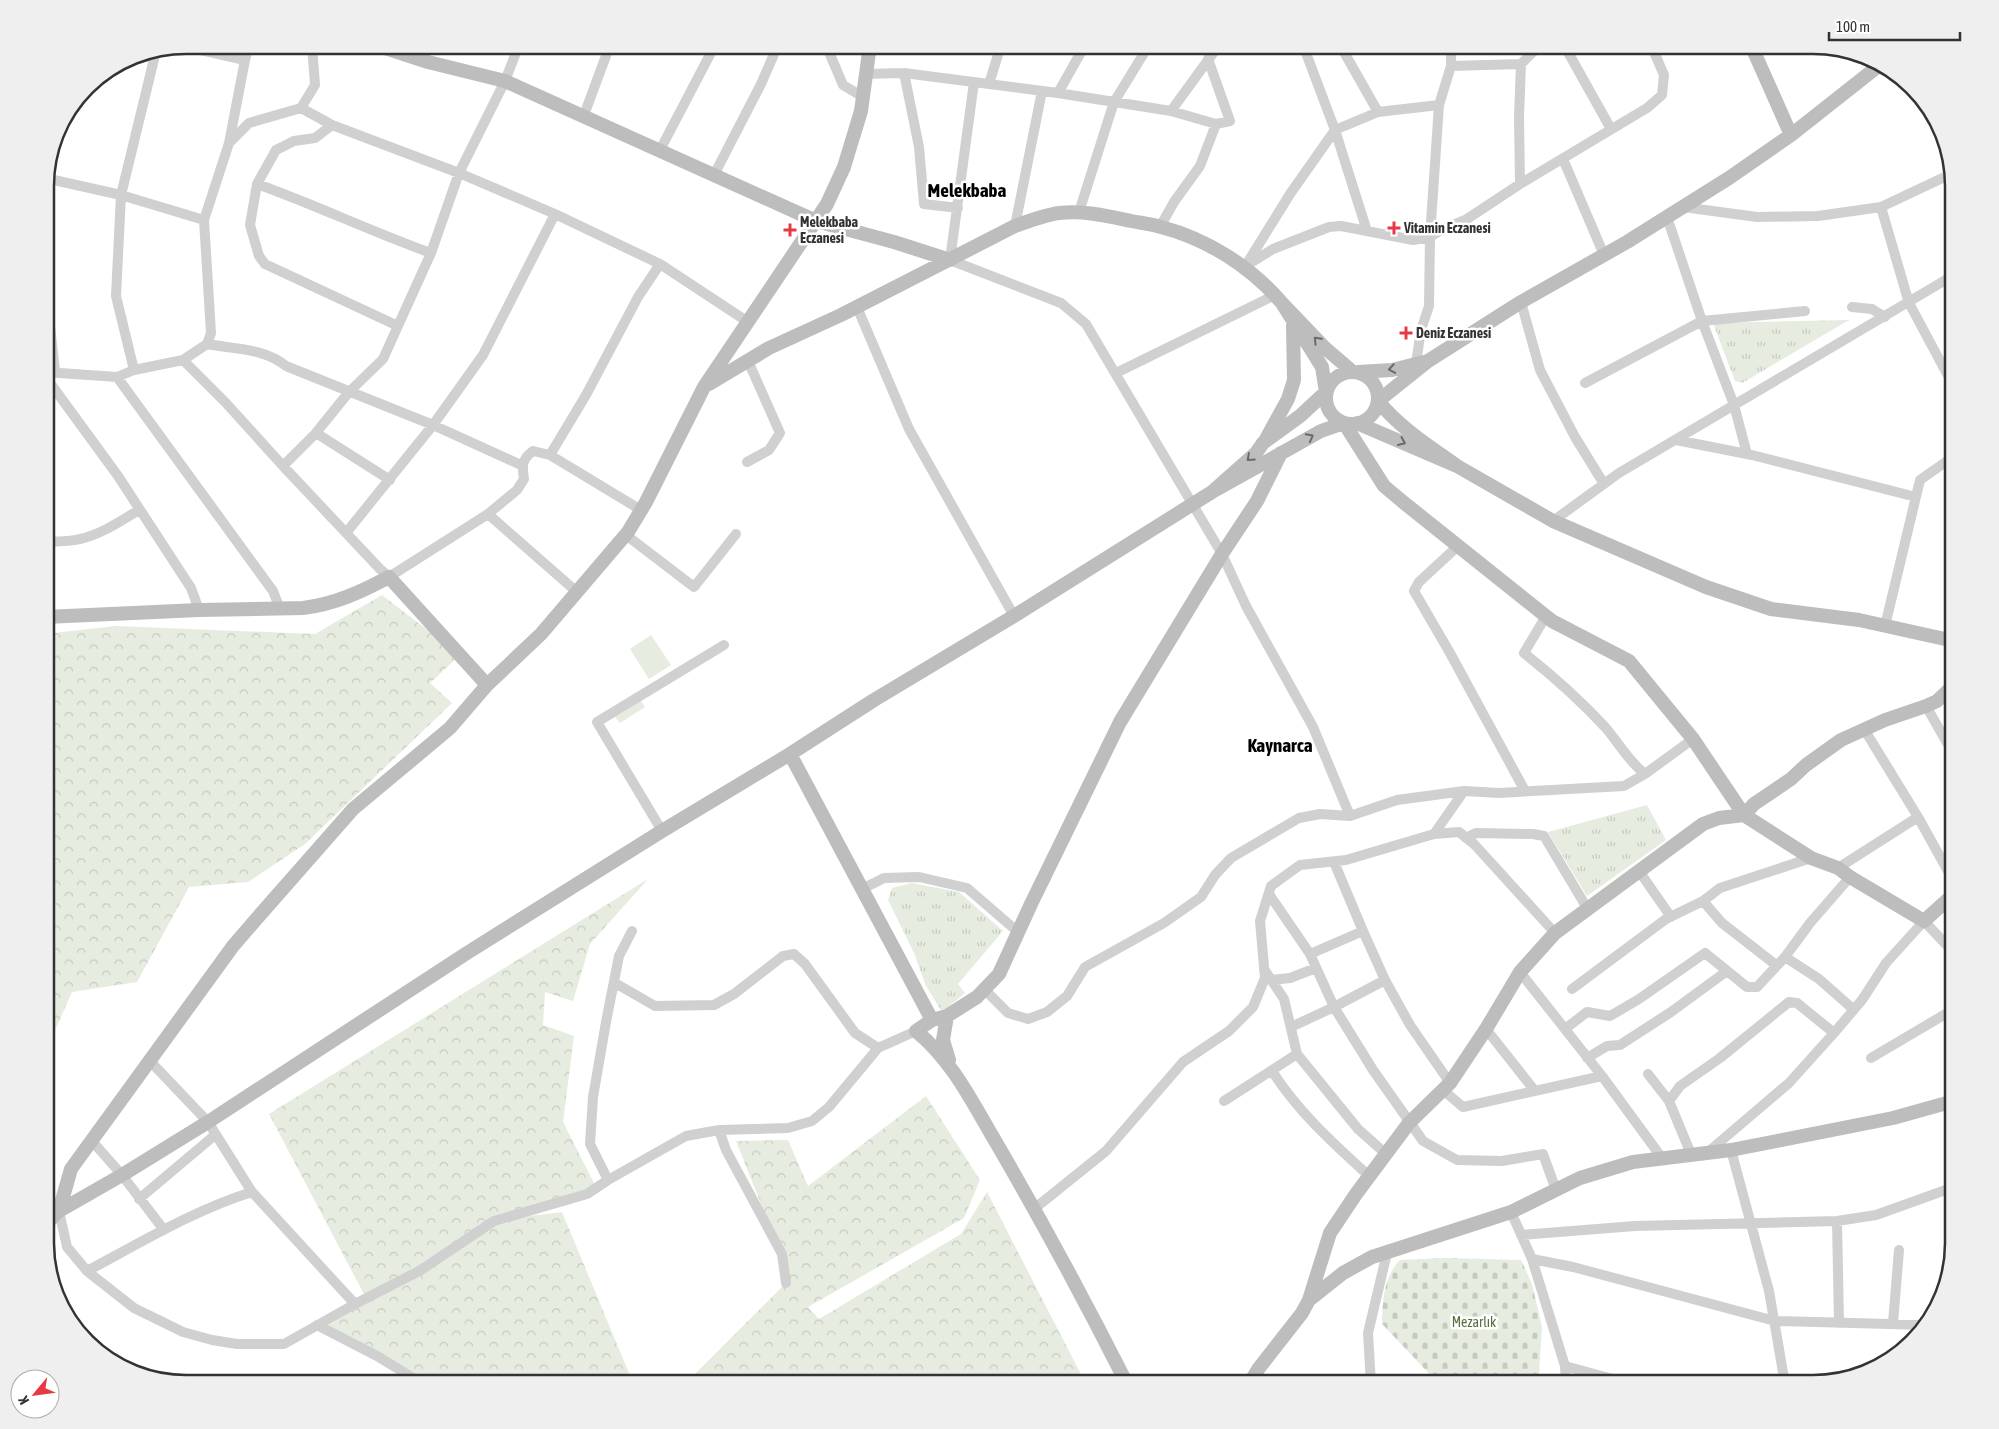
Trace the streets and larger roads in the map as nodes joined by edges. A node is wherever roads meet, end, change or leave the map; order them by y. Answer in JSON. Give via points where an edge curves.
{"nodes":[{"id":1,"x":218,"y":54,"type":"edge"},
{"id":2,"x":247,"y":54,"type":"edge"},
{"id":3,"x":313,"y":54,"type":"edge"},
{"id":4,"x":404,"y":54,"type":"edge"},
{"id":5,"x":424,"y":54,"type":"edge"},
{"id":6,"x":516,"y":54,"type":"edge"},
{"id":7,"x":607,"y":54,"type":"edge"},
{"id":8,"x":710,"y":54,"type":"edge"},
{"id":9,"x":774,"y":54,"type":"edge"},
{"id":10,"x":830,"y":54,"type":"edge"},
{"id":11,"x":869,"y":54,"type":"edge"},
{"id":12,"x":998,"y":54,"type":"edge"},
{"id":13,"x":1080,"y":54,"type":"edge"},
{"id":14,"x":1143,"y":54,"type":"edge"},
{"id":15,"x":1212,"y":54,"type":"edge"},
{"id":16,"x":1306,"y":54,"type":"edge"},
{"id":17,"x":1345,"y":54,"type":"edge"},
{"id":18,"x":1451,"y":54,"type":"edge"},
{"id":19,"x":1531,"y":54,"type":"edge"},
{"id":20,"x":1569,"y":54,"type":"edge"},
{"id":21,"x":1655,"y":54,"type":"edge"},
{"id":22,"x":1754,"y":54,"type":"edge"},
{"id":23,"x":155,"y":57,"type":"edge"},
{"id":24,"x":1208,"y":59,"type":"junction"},
{"id":25,"x":245,"y":60,"type":"junction"},
{"id":26,"x":422,"y":60,"type":"junction"},
{"id":27,"x":1521,"y":64,"type":"junction"},
{"id":28,"x":1451,"y":66,"type":"junction"},
{"id":29,"x":1875,"y":69,"type":"edge"},
{"id":30,"x":904,"y":73,"type":"junction"},
{"id":31,"x":866,"y":74,"type":"junction"},
{"id":32,"x":1883,"y":74,"type":"edge"},
{"id":33,"x":506,"y":81,"type":"junction"},
{"id":34,"x":974,"y":82,"type":"junction"},
{"id":35,"x":988,"y":84,"type":"junction"},
{"id":36,"x":1042,"y":90,"type":"junction"},
{"id":37,"x":1058,"y":93,"type":"junction"},
{"id":38,"x":863,"y":97,"type":"junction"},
{"id":39,"x":1114,"y":102,"type":"junction"},
{"id":40,"x":1439,"y":105,"type":"junction"},
{"id":41,"x":301,"y":108,"type":"junction"},
{"id":42,"x":1172,"y":111,"type":"junction"},
{"id":43,"x":1378,"y":112,"type":"junction"},
{"id":44,"x":584,"y":115,"type":"junction"},
{"id":45,"x":1216,"y":124,"type":"junction"},
{"id":46,"x":332,"y":125,"type":"junction"},
{"id":47,"x":1335,"y":130,"type":"junction"},
{"id":48,"x":1612,"y":130,"type":"junction"},
{"id":49,"x":1791,"y":135,"type":"junction"},
{"id":50,"x":229,"y":143,"type":"junction"},
{"id":51,"x":660,"y":150,"type":"junction"},
{"id":52,"x":1563,"y":159,"type":"junction"},
{"id":53,"x":459,"y":173,"type":"junction"},
{"id":54,"x":714,"y":175,"type":"junction"},
{"id":55,"x":1945,"y":177,"type":"edge"},
{"id":56,"x":54,"y":180,"type":"edge"},
{"id":57,"x":257,"y":184,"type":"junction"},
{"id":58,"x":1520,"y":184,"type":"junction"},
{"id":59,"x":122,"y":196,"type":"junction"},
{"id":60,"x":1683,"y":207,"type":"junction"},
{"id":61,"x":1881,"y":207,"type":"junction"},
{"id":62,"x":958,"y":208,"type":"junction"},
{"id":63,"x":1079,"y":212,"type":"junction"},
{"id":64,"x":555,"y":214,"type":"junction"},
{"id":65,"x":1667,"y":217,"type":"junction"},
{"id":66,"x":204,"y":220,"type":"junction"},
{"id":67,"x":816,"y":221,"type":"junction"},
{"id":68,"x":1015,"y":226,"type":"junction"},
{"id":69,"x":1160,"y":227,"type":"junction"},
{"id":70,"x":1367,"y":230,"type":"junction"},
{"id":71,"x":1430,"y":237,"type":"junction"},
{"id":72,"x":431,"y":253,"type":"junction"},
{"id":73,"x":1604,"y":255,"type":"junction"},
{"id":74,"x":950,"y":260,"type":"junction"},
{"id":75,"x":660,"y":264,"type":"junction"},
{"id":76,"x":1244,"y":268,"type":"junction"},
{"id":77,"x":1945,"y":281,"type":"edge"},
{"id":78,"x":1278,"y":299,"type":"junction"},
{"id":79,"x":1521,"y":302,"type":"junction"},
{"id":80,"x":1909,"y":303,"type":"junction"},
{"id":81,"x":1852,"y":307,"type":"dead end"},
{"id":82,"x":857,"y":308,"type":"junction"},
{"id":83,"x":1805,"y":311,"type":"dead end"},
{"id":84,"x":1885,"y":317,"type":"junction"},
{"id":85,"x":1702,"y":321,"type":"junction"},
{"id":86,"x":748,"y":322,"type":"junction"},
{"id":87,"x":1293,"y":324,"type":"junction"},
{"id":88,"x":398,"y":326,"type":"junction"},
{"id":89,"x":207,"y":344,"type":"junction"},
{"id":90,"x":183,"y":360,"type":"junction"},
{"id":91,"x":748,"y":361,"type":"junction"},
{"id":92,"x":1422,"y":362,"type":"junction"},
{"id":93,"x":134,"y":370,"type":"junction"},
{"id":94,"x":1945,"y":370,"type":"edge"},
{"id":95,"x":1356,"y":372,"type":"junction"},
{"id":96,"x":54,"y":373,"type":"edge"},
{"id":97,"x":1116,"y":374,"type":"junction"},
{"id":98,"x":117,"y":377,"type":"junction"},
{"id":99,"x":54,"y":382,"type":"edge"},
{"id":100,"x":1585,"y":383,"type":"dead end"},
{"id":101,"x":704,"y":387,"type":"junction"},
{"id":102,"x":349,"y":392,"type":"junction"},
{"id":103,"x":1326,"y":392,"type":"junction"},
{"id":104,"x":1378,"y":401,"type":"junction"},
{"id":105,"x":1734,"y":405,"type":"junction"},
{"id":106,"x":1351,"y":423,"type":"junction"},
{"id":107,"x":434,"y":426,"type":"junction"},
{"id":108,"x":316,"y":433,"type":"junction"},
{"id":109,"x":1676,"y":440,"type":"junction"},
{"id":110,"x":1263,"y":443,"type":"junction"},
{"id":111,"x":1281,"y":453,"type":"junction"},
{"id":112,"x":1748,"y":454,"type":"junction"},
{"id":113,"x":550,"y":455,"type":"junction"},
{"id":114,"x":747,"y":462,"type":"dead end"},
{"id":115,"x":1945,"y":462,"type":"edge"},
{"id":116,"x":521,"y":465,"type":"junction"},
{"id":117,"x":283,"y":466,"type":"junction"},
{"id":118,"x":1458,"y":466,"type":"junction"},
{"id":119,"x":390,"y":480,"type":"junction"},
{"id":120,"x":1604,"y":484,"type":"junction"},
{"id":121,"x":1212,"y":492,"type":"junction"},
{"id":122,"x":1916,"y":498,"type":"junction"},
{"id":123,"x":1192,"y":504,"type":"junction"},
{"id":124,"x":139,"y":510,"type":"junction"},
{"id":125,"x":641,"y":510,"type":"junction"},
{"id":126,"x":488,"y":514,"type":"junction"},
{"id":127,"x":1553,"y":521,"type":"junction"},
{"id":128,"x":346,"y":533,"type":"junction"},
{"id":129,"x":736,"y":534,"type":"dead end"},
{"id":130,"x":626,"y":535,"type":"junction"},
{"id":131,"x":54,"y":541,"type":"edge"},
{"id":132,"x":1459,"y":545,"type":"junction"},
{"id":133,"x":1222,"y":554,"type":"junction"},
{"id":134,"x":389,"y":577,"type":"junction"},
{"id":135,"x":577,"y":592,"type":"junction"},
{"id":136,"x":280,"y":608,"type":"junction"},
{"id":137,"x":199,"y":610,"type":"junction"},
{"id":138,"x":1014,"y":616,"type":"junction"},
{"id":139,"x":1546,"y":616,"type":"junction"},
{"id":140,"x":54,"y":617,"type":"edge"},
{"id":141,"x":1886,"y":626,"type":"junction"},
{"id":142,"x":1945,"y":639,"type":"edge"},
{"id":143,"x":724,"y":645,"type":"dead end"},
{"id":144,"x":487,"y":685,"type":"junction"},
{"id":145,"x":1945,"y":693,"type":"edge"},
{"id":146,"x":1926,"y":706,"type":"junction"},
{"id":147,"x":1864,"y":729,"type":"junction"},
{"id":148,"x":1693,"y":739,"type":"junction"},
{"id":149,"x":1945,"y":739,"type":"edge"},
{"id":150,"x":790,"y":754,"type":"junction"},
{"id":151,"x":1645,"y":774,"type":"junction"},
{"id":152,"x":1464,"y":791,"type":"junction"},
{"id":153,"x":1525,"y":791,"type":"junction"},
{"id":154,"x":1744,"y":815,"type":"junction"},
{"id":155,"x":1350,"y":816,"type":"junction"},
{"id":156,"x":1918,"y":816,"type":"junction"},
{"id":157,"x":662,"y":831,"type":"junction"},
{"id":158,"x":1434,"y":834,"type":"junction"},
{"id":159,"x":1466,"y":838,"type":"junction"},
{"id":160,"x":1811,"y":858,"type":"junction"},
{"id":161,"x":1334,"y":862,"type":"junction"},
{"id":162,"x":1945,"y":866,"type":"edge"},
{"id":163,"x":1838,"y":868,"type":"junction"},
{"id":164,"x":1639,"y":870,"type":"junction"},
{"id":165,"x":1850,"y":877,"type":"junction"},
{"id":166,"x":862,"y":889,"type":"junction"},
{"id":167,"x":1268,"y":894,"type":"junction"},
{"id":168,"x":1703,"y":901,"type":"junction"},
{"id":169,"x":1945,"y":902,"type":"edge"},
{"id":170,"x":1587,"y":908,"type":"junction"},
{"id":171,"x":1671,"y":917,"type":"junction"},
{"id":172,"x":1924,"y":921,"type":"junction"},
{"id":173,"x":632,"y":931,"type":"dead end"},
{"id":174,"x":1363,"y":931,"type":"junction"},
{"id":175,"x":1018,"y":932,"type":"junction"},
{"id":176,"x":1555,"y":933,"type":"junction"},
{"id":177,"x":1945,"y":943,"type":"edge"},
{"id":178,"x":1310,"y":954,"type":"junction"},
{"id":179,"x":1785,"y":957,"type":"junction"},
{"id":180,"x":1776,"y":965,"type":"junction"},
{"id":181,"x":1316,"y":968,"type":"junction"},
{"id":182,"x":1264,"y":969,"type":"junction"},
{"id":183,"x":1727,"y":971,"type":"junction"},
{"id":184,"x":1520,"y":972,"type":"junction"},
{"id":185,"x":1271,"y":980,"type":"junction"},
{"id":186,"x":1386,"y":980,"type":"junction"},
{"id":187,"x":615,"y":983,"type":"junction"},
{"id":188,"x":984,"y":989,"type":"junction"},
{"id":189,"x":1572,"y":989,"type":"dead end"},
{"id":190,"x":1334,"y":1008,"type":"junction"},
{"id":191,"x":1853,"y":1010,"type":"junction"},
{"id":192,"x":1945,"y":1014,"type":"edge"},
{"id":193,"x":947,"y":1016,"type":"junction"},
{"id":194,"x":932,"y":1020,"type":"junction"},
{"id":195,"x":1291,"y":1027,"type":"junction"},
{"id":196,"x":1486,"y":1029,"type":"junction"},
{"id":197,"x":1565,"y":1029,"type":"junction"},
{"id":198,"x":916,"y":1031,"type":"junction"},
{"id":199,"x":1834,"y":1032,"type":"junction"},
{"id":200,"x":878,"y":1048,"type":"junction"},
{"id":201,"x":1297,"y":1054,"type":"junction"},
{"id":202,"x":1587,"y":1058,"type":"junction"},
{"id":203,"x":1870,"y":1058,"type":"dead end"},
{"id":204,"x":149,"y":1060,"type":"junction"},
{"id":205,"x":950,"y":1066,"type":"junction"},
{"id":206,"x":1272,"y":1071,"type":"junction"},
{"id":207,"x":1648,"y":1074,"type":"dead end"},
{"id":208,"x":1602,"y":1076,"type":"junction"},
{"id":209,"x":1446,"y":1086,"type":"junction"},
{"id":210,"x":1535,"y":1091,"type":"junction"},
{"id":211,"x":1224,"y":1101,"type":"dead end"},
{"id":212,"x":1669,"y":1101,"type":"junction"},
{"id":213,"x":1945,"y":1104,"type":"edge"},
{"id":214,"x":208,"y":1122,"type":"junction"},
{"id":215,"x":1409,"y":1122,"type":"junction"},
{"id":216,"x":719,"y":1130,"type":"junction"},
{"id":217,"x":215,"y":1135,"type":"junction"},
{"id":218,"x":92,"y":1141,"type":"junction"},
{"id":219,"x":1731,"y":1150,"type":"junction"},
{"id":220,"x":1708,"y":1152,"type":"junction"},
{"id":221,"x":1386,"y":1154,"type":"junction"},
{"id":222,"x":1691,"y":1154,"type":"junction"},
{"id":223,"x":1662,"y":1158,"type":"junction"},
{"id":224,"x":122,"y":1175,"type":"junction"},
{"id":225,"x":1369,"y":1176,"type":"junction"},
{"id":226,"x":608,"y":1180,"type":"junction"},
{"id":227,"x":1556,"y":1190,"type":"junction"},
{"id":228,"x":1945,"y":1190,"type":"edge"},
{"id":229,"x":252,"y":1192,"type":"junction"},
{"id":230,"x":139,"y":1199,"type":"junction"},
{"id":231,"x":54,"y":1207,"type":"edge"},
{"id":232,"x":1034,"y":1209,"type":"junction"},
{"id":233,"x":54,"y":1211,"type":"edge"},
{"id":234,"x":1511,"y":1212,"type":"junction"},
{"id":235,"x":54,"y":1217,"type":"edge"},
{"id":236,"x":1837,"y":1221,"type":"junction"},
{"id":237,"x":1752,"y":1224,"type":"junction"},
{"id":238,"x":164,"y":1230,"type":"junction"},
{"id":239,"x":1521,"y":1235,"type":"junction"},
{"id":240,"x":1899,"y":1250,"type":"dead end"},
{"id":241,"x":1387,"y":1253,"type":"junction"},
{"id":242,"x":1532,"y":1259,"type":"junction"},
{"id":243,"x":87,"y":1271,"type":"junction"},
{"id":244,"x":786,"y":1283,"type":"dead end"},
{"id":245,"x":1309,"y":1300,"type":"junction"},
{"id":246,"x":355,"y":1304,"type":"junction"},
{"id":247,"x":1775,"y":1321,"type":"junction"},
{"id":248,"x":1840,"y":1323,"type":"junction"},
{"id":249,"x":1893,"y":1323,"type":"junction"},
{"id":250,"x":317,"y":1324,"type":"junction"},
{"id":251,"x":1918,"y":1324,"type":"edge"},
{"id":252,"x":1565,"y":1366,"type":"junction"},
{"id":253,"x":408,"y":1375,"type":"edge"},
{"id":254,"x":1122,"y":1375,"type":"edge"},
{"id":255,"x":1256,"y":1375,"type":"edge"},
{"id":256,"x":1370,"y":1375,"type":"edge"},
{"id":257,"x":1566,"y":1375,"type":"edge"},
{"id":258,"x":1598,"y":1375,"type":"edge"},
{"id":259,"x":1784,"y":1375,"type":"edge"}],
"edges":[{"from":1,"to":25,"type":"street"},
{"from":2,"to":25,"type":"street"},
{"from":3,"to":41,"type":"street","via":[[315,85]]},
{"from":4,"to":26,"type":"street"},
{"from":5,"to":26,"type":"street"},
{"from":6,"to":33,"type":"street"},
{"from":7,"to":44,"type":"street"},
{"from":8,"to":51,"type":"street"},
{"from":9,"to":54,"type":"street"},
{"from":10,"to":38,"type":"street","via":[[844,85]]},
{"from":11,"to":31,"type":"street"},
{"from":12,"to":35,"type":"street"},
{"from":13,"to":37,"type":"street"},
{"from":14,"to":39,"type":"street"},
{"from":15,"to":24,"type":"street"},
{"from":16,"to":47,"type":"street"},
{"from":17,"to":43,"type":"street"},
{"from":18,"to":28,"type":"street"},
{"from":19,"to":27,"type":"street"},
{"from":20,"to":48,"type":"street"},
{"from":21,"to":48,"type":"street","via":[[1664,75],[1662,94],[1647,108]]},
{"from":22,"to":49,"type":"street"},
{"from":23,"to":59,"type":"street"},
{"from":24,"to":42,"type":"street"},
{"from":24,"to":45,"type":"street","via":[[1230,121]]},
{"from":25,"to":50,"type":"street"},
{"from":26,"to":33,"type":"street"},
{"from":27,"to":28,"type":"street"},
{"from":27,"to":58,"type":"street"},
{"from":28,"to":40,"type":"street"},
{"from":29,"to":49,"type":"street"},
{"from":30,"to":31,"type":"street"},
{"from":30,"to":34,"type":"street"},
{"from":30,"to":62,"type":"street","via":[[919,147],[924,204]]},
{"from":31,"to":38,"type":"street"},
{"from":32,"to":49,"type":"street","via":[[1810,131]]},
{"from":33,"to":44,"type":"street"},
{"from":33,"to":53,"type":"street"},
{"from":34,"to":35,"type":"street"},
{"from":34,"to":62,"type":"street"},
{"from":35,"to":36,"type":"street"},
{"from":36,"to":37,"type":"street"},
{"from":36,"to":68,"type":"street"},
{"from":37,"to":39,"type":"street"},
{"from":38,"to":67,"type":"street","via":[[844,167]]},
{"from":39,"to":42,"type":"street"},
{"from":39,"to":63,"type":"street"},
{"from":40,"to":43,"type":"street"},
{"from":40,"to":71,"type":"street"},
{"from":41,"to":46,"type":"street"},
{"from":41,"to":50,"type":"street","via":[[250,123]]},
{"from":42,"to":45,"type":"street"},
{"from":43,"to":47,"type":"street"},
{"from":44,"to":51,"type":"street"},
{"from":45,"to":69,"type":"street","via":[[1200,166]]},
{"from":46,"to":53,"type":"street"},
{"from":46,"to":57,"type":"street","via":[[315,138],[294,141],[276,150]]},
{"from":47,"to":70,"type":"street"},
{"from":47,"to":76,"type":"street"},
{"from":48,"to":52,"type":"street"},
{"from":49,"to":60,"type":"street"},
{"from":50,"to":66,"type":"street"},
{"from":51,"to":54,"type":"street"},
{"from":52,"to":58,"type":"street"},
{"from":52,"to":73,"type":"street"},
{"from":53,"to":64,"type":"street"},
{"from":53,"to":72,"type":"street"},
{"from":54,"to":67,"type":"street"},
{"from":55,"to":61,"type":"street"},
{"from":56,"to":59,"type":"street"},
{"from":57,"to":72,"type":"street"},
{"from":57,"to":88,"type":"street","via":[[250,225],[259,256],[265,264]]},
{"from":58,"to":71,"type":"street","via":[[1467,219]]},
{"from":59,"to":66,"type":"street"},
{"from":59,"to":93,"type":"street","via":[[116,296]]},
{"from":60,"to":61,"type":"street","via":[[1757,217],[1818,216]]},
{"from":60,"to":65,"type":"street"},
{"from":61,"to":80,"type":"street"},
{"from":62,"to":74,"type":"street"},
{"from":63,"to":68,"type":"street","via":[[1036,218]]},
{"from":63,"to":69,"type":"street"},
{"from":64,"to":75,"type":"street"},
{"from":64,"to":107,"type":"street","via":[[483,355]]},
{"from":65,"to":73,"type":"street"},
{"from":65,"to":85,"type":"street"},
{"from":66,"to":89,"type":"street","via":[[211,333]]},
{"from":67,"to":74,"type":"street"},
{"from":67,"to":86,"type":"street"},
{"from":68,"to":74,"type":"street"},
{"from":69,"to":76,"type":"street","via":[[1218,249]]},
{"from":70,"to":71,"type":"street","via":[[1413,240]]},
{"from":70,"to":76,"type":"street","via":[[1342,226],[1323,228],[1273,248]]},
{"from":71,"to":92,"type":"street","via":[[1429,306],[1422,330]]},
{"from":72,"to":88,"type":"street"},
{"from":73,"to":79,"type":"street"},
{"from":74,"to":82,"type":"street"},
{"from":74,"to":97,"type":"street","via":[[1060,303],[1086,324]]},
{"from":75,"to":86,"type":"street"},
{"from":75,"to":113,"type":"street","via":[[638,297]]},
{"from":76,"to":78,"type":"street"},
{"from":77,"to":80,"type":"street"},
{"from":78,"to":87,"type":"street"},
{"from":95,"to":78,"type":"street","one_way":true,"via":[[1324,348]]},
{"from":78,"to":97,"type":"street"},
{"from":79,"to":92,"type":"street"},
{"from":79,"to":120,"type":"street","via":[[1540,370]]},
{"from":80,"to":84,"type":"street"},
{"from":80,"to":94,"type":"street"},
{"from":81,"to":84,"type":"street","via":[[1872,309]]},
{"from":82,"to":91,"type":"street"},
{"from":82,"to":138,"type":"street","via":[[909,429]]},
{"from":83,"to":85,"type":"street"},
{"from":84,"to":105,"type":"street"},
{"from":85,"to":100,"type":"street"},
{"from":85,"to":105,"type":"street"},
{"from":86,"to":101,"type":"street"},
{"from":87,"to":103,"type":"street","via":[[1322,367]]},
{"from":87,"to":110,"type":"street","via":[[1294,380],[1288,399]]},
{"from":88,"to":102,"type":"street","via":[[383,359]]},
{"from":89,"to":90,"type":"street"},
{"from":89,"to":102,"type":"street","via":[[251,350],[277,358],[286,366]]},
{"from":90,"to":93,"type":"street"},
{"from":90,"to":117,"type":"street"},
{"from":91,"to":101,"type":"street"},
{"from":91,"to":114,"type":"street","via":[[780,433],[769,450]]},
{"from":92,"to":95,"type":"street","one_way":true,"via":[[1392,370]]},
{"from":92,"to":104,"type":"street"},
{"from":93,"to":98,"type":"street"},
{"from":95,"to":103,"type":"street","via":[[1339,375]]},
{"from":95,"to":104,"type":"street","via":[[1372,380]]},
{"from":96,"to":98,"type":"street"},
{"from":97,"to":123,"type":"street"},
{"from":98,"to":136,"type":"street","via":[[273,591]]},
{"from":99,"to":124,"type":"street"},
{"from":101,"to":125,"type":"street"},
{"from":102,"to":107,"type":"street"},
{"from":102,"to":108,"type":"street"},
{"from":103,"to":106,"type":"street","via":[[1332,414]]},
{"from":103,"to":110,"type":"street"},
{"from":104,"to":106,"type":"street","via":[[1371,416]]},
{"from":104,"to":118,"type":"street","via":[[1405,428]]},
{"from":105,"to":109,"type":"street"},
{"from":105,"to":112,"type":"street"},
{"from":111,"to":106,"type":"street","one_way":true,"via":[[1321,431]]},
{"from":106,"to":118,"type":"street","one_way":true},
{"from":106,"to":132,"type":"street","via":[[1384,486]]},
{"from":107,"to":116,"type":"street"},
{"from":107,"to":119,"type":"street"},
{"from":108,"to":117,"type":"street"},
{"from":108,"to":119,"type":"street"},
{"from":109,"to":112,"type":"street"},
{"from":109,"to":120,"type":"street"},
{"from":110,"to":121,"type":"street","one_way":true},
{"from":111,"to":121,"type":"street"},
{"from":111,"to":133,"type":"street","via":[[1257,501]]},
{"from":112,"to":122,"type":"street"},
{"from":113,"to":116,"type":"street","via":[[533,451]]},
{"from":113,"to":125,"type":"street"},
{"from":115,"to":122,"type":"street","via":[[1920,480]]},
{"from":116,"to":126,"type":"street","via":[[524,480]]},
{"from":117,"to":128,"type":"street"},
{"from":118,"to":127,"type":"street"},
{"from":119,"to":128,"type":"street"},
{"from":120,"to":127,"type":"street"},
{"from":121,"to":123,"type":"street"},
{"from":122,"to":141,"type":"street"},
{"from":123,"to":133,"type":"street"},
{"from":123,"to":138,"type":"street"},
{"from":124,"to":131,"type":"street","via":[[88,537]]},
{"from":124,"to":137,"type":"street","via":[[192,588]]},
{"from":125,"to":130,"type":"street"},
{"from":126,"to":134,"type":"street"},
{"from":126,"to":135,"type":"street"},
{"from":127,"to":141,"type":"street","via":[[1706,587],[1771,609]]},
{"from":128,"to":134,"type":"street"},
{"from":129,"to":130,"type":"street","via":[[694,587]]},
{"from":130,"to":135,"type":"street"},
{"from":132,"to":139,"type":"street"},
{"from":132,"to":153,"type":"street","via":[[1419,582],[1414,591]]},
{"from":133,"to":155,"type":"street","via":[[1246,606],[1314,727]]},
{"from":133,"to":175,"type":"street","via":[[1120,722]]},
{"from":134,"to":136,"type":"street","via":[[336,601],[303,608]]},
{"from":134,"to":144,"type":"street"},
{"from":135,"to":144,"type":"street","via":[[541,634]]},
{"from":136,"to":137,"type":"street"},
{"from":137,"to":140,"type":"street"},
{"from":138,"to":150,"type":"street"},
{"from":139,"to":148,"type":"street","via":[[1629,661]]},
{"from":139,"to":151,"type":"street","via":[[1524,653],[1562,684],[1606,728],[1633,765]]},
{"from":141,"to":142,"type":"street"},
{"from":143,"to":157,"type":"street","via":[[597,722]]},
{"from":144,"to":204,"type":"street","via":[[450,728],[353,809],[233,946]]},
{"from":145,"to":146,"type":"street"},
{"from":146,"to":147,"type":"street"},
{"from":146,"to":149,"type":"street"},
{"from":147,"to":154,"type":"street","via":[[1824,751]]},
{"from":147,"to":156,"type":"street"},
{"from":148,"to":151,"type":"street"},
{"from":148,"to":154,"type":"street"},
{"from":150,"to":157,"type":"street"},
{"from":150,"to":166,"type":"street"},
{"from":151,"to":153,"type":"street","via":[[1624,786]]},
{"from":152,"to":153,"type":"street"},
{"from":152,"to":155,"type":"street","via":[[1397,800]]},
{"from":152,"to":158,"type":"street"},
{"from":154,"to":160,"type":"street"},
{"from":154,"to":164,"type":"street","via":[[1703,824]]},
{"from":155,"to":188,"type":"street","via":[[1320,814],[1299,818],[1231,858],[1201,897],[1085,967],[1067,996],[1047,1012],[1028,1019],[1008,1013]]},
{"from":156,"to":162,"type":"street"},
{"from":156,"to":163,"type":"street"},
{"from":157,"to":214,"type":"street","via":[[467,953]]},
{"from":158,"to":159,"type":"street","via":[[1459,832]]},
{"from":158,"to":161,"type":"street"},
{"from":159,"to":170,"type":"street","via":[[1476,832],[1544,836]]},
{"from":159,"to":176,"type":"street"},
{"from":160,"to":163,"type":"street"},
{"from":160,"to":168,"type":"street","via":[[1720,888]]},
{"from":161,"to":167,"type":"street","via":[[1300,865],[1271,886]]},
{"from":161,"to":174,"type":"street"},
{"from":163,"to":165,"type":"street"},
{"from":164,"to":170,"type":"street"},
{"from":164,"to":171,"type":"street"},
{"from":165,"to":172,"type":"street"},
{"from":165,"to":179,"type":"street"},
{"from":166,"to":175,"type":"street","via":[[884,878],[918,877],[967,888]]},
{"from":166,"to":194,"type":"street"},
{"from":167,"to":178,"type":"street"},
{"from":167,"to":182,"type":"street","via":[[1260,921]]},
{"from":168,"to":171,"type":"street"},
{"from":168,"to":180,"type":"street","via":[[1722,923]]},
{"from":169,"to":172,"type":"street"},
{"from":170,"to":176,"type":"street"},
{"from":171,"to":189,"type":"street"},
{"from":172,"to":177,"type":"street"},
{"from":172,"to":191,"type":"street","via":[[1886,964]]},
{"from":173,"to":187,"type":"street","via":[[619,956]]},
{"from":174,"to":178,"type":"street"},
{"from":174,"to":186,"type":"street"},
{"from":175,"to":188,"type":"street","via":[[999,974]]},
{"from":176,"to":184,"type":"street"},
{"from":178,"to":181,"type":"street"},
{"from":179,"to":180,"type":"street"},
{"from":179,"to":191,"type":"street","via":[[1819,978]]},
{"from":180,"to":183,"type":"street","via":[[1757,988],[1747,987]]},
{"from":181,"to":185,"type":"street","via":[[1290,978]]},
{"from":181,"to":190,"type":"street"},
{"from":182,"to":185,"type":"street"},
{"from":182,"to":232,"type":"street","via":[[1265,978],[1253,1007],[1229,1031],[1183,1062],[1106,1151]]},
{"from":183,"to":197,"type":"street","via":[[1704,953],[1610,1016],[1587,1012]]},
{"from":183,"to":202,"type":"street","via":[[1620,1045],[1607,1046]]},
{"from":184,"to":196,"type":"street"},
{"from":184,"to":197,"type":"street"},
{"from":185,"to":195,"type":"street","via":[[1284,999]]},
{"from":186,"to":190,"type":"street"},
{"from":186,"to":209,"type":"street"},
{"from":187,"to":200,"type":"street","via":[[655,1006],[714,1005],[734,994],[783,956],[794,954],[805,964],[855,1033]]},
{"from":187,"to":226,"type":"street","via":[[593,1098],[590,1144]]},
{"from":188,"to":193,"type":"street"},
{"from":190,"to":195,"type":"street"},
{"from":190,"to":215,"type":"street"},
{"from":191,"to":199,"type":"street"},
{"from":192,"to":203,"type":"street"},
{"from":193,"to":194,"type":"street"},
{"from":193,"to":205,"type":"street","via":[[943,1040]]},
{"from":194,"to":198,"type":"street"},
{"from":195,"to":201,"type":"street"},
{"from":196,"to":209,"type":"street"},
{"from":196,"to":210,"type":"street"},
{"from":197,"to":202,"type":"street"},
{"from":198,"to":200,"type":"street"},
{"from":198,"to":205,"type":"street"},
{"from":199,"to":212,"type":"street","via":[[1797,1003],[1789,1002],[1680,1086]]},
{"from":199,"to":220,"type":"street","via":[[1789,1083]]},
{"from":200,"to":216,"type":"street","via":[[829,1107],[812,1121],[788,1128]]},
{"from":201,"to":206,"type":"street"},
{"from":201,"to":221,"type":"street","via":[[1358,1129]]},
{"from":202,"to":208,"type":"street"},
{"from":204,"to":214,"type":"street"},
{"from":204,"to":218,"type":"street"},
{"from":205,"to":232,"type":"street"},
{"from":206,"to":211,"type":"street"},
{"from":206,"to":225,"type":"street","via":[[1285,1092],[1325,1136]]},
{"from":207,"to":212,"type":"street"},
{"from":208,"to":210,"type":"street"},
{"from":208,"to":223,"type":"street"},
{"from":209,"to":210,"type":"street","via":[[1463,1107]]},
{"from":209,"to":215,"type":"street"},
{"from":212,"to":222,"type":"street"},
{"from":213,"to":219,"type":"street","via":[[1893,1118]]},
{"from":214,"to":217,"type":"street"},
{"from":214,"to":224,"type":"street"},
{"from":215,"to":221,"type":"street"},
{"from":215,"to":227,"type":"street","via":[[1423,1141],[1456,1160],[1502,1161],[1543,1154]]},
{"from":216,"to":226,"type":"street","via":[[686,1136]]},
{"from":216,"to":244,"type":"street","via":[[726,1150],[782,1254]]},
{"from":217,"to":229,"type":"street"},
{"from":217,"to":230,"type":"street"},
{"from":218,"to":224,"type":"street"},
{"from":218,"to":231,"type":"street","via":[[71,1168]]},
{"from":219,"to":220,"type":"street"},
{"from":219,"to":237,"type":"street"},
{"from":220,"to":222,"type":"street"},
{"from":221,"to":225,"type":"street"},
{"from":222,"to":223,"type":"street"},
{"from":223,"to":227,"type":"street","via":[[1633,1162],[1580,1178]]},
{"from":224,"to":230,"type":"street"},
{"from":224,"to":233,"type":"street"},
{"from":225,"to":245,"type":"street","via":[[1330,1233]]},
{"from":226,"to":246,"type":"street","via":[[587,1194],[494,1221],[421,1270]]},
{"from":227,"to":234,"type":"street"},
{"from":228,"to":236,"type":"street","via":[[1876,1215]]},
{"from":229,"to":238,"type":"street"},
{"from":229,"to":246,"type":"street"},
{"from":230,"to":238,"type":"street"},
{"from":232,"to":254,"type":"street"},
{"from":234,"to":239,"type":"street"},
{"from":234,"to":241,"type":"street"},
{"from":235,"to":243,"type":"street","via":[[67,1247]]},
{"from":236,"to":237,"type":"street"},
{"from":236,"to":248,"type":"street"},
{"from":237,"to":239,"type":"street","via":[[1635,1226]]},
{"from":237,"to":247,"type":"street"},
{"from":238,"to":243,"type":"street"},
{"from":239,"to":242,"type":"street"},
{"from":240,"to":249,"type":"street"},
{"from":241,"to":245,"type":"street","via":[[1342,1273]]},
{"from":241,"to":256,"type":"street","via":[[1368,1333]]},
{"from":242,"to":247,"type":"street"},
{"from":242,"to":252,"type":"street"},
{"from":243,"to":250,"type":"street","via":[[134,1308],[183,1332],[212,1340],[237,1344],[284,1344]]},
{"from":245,"to":255,"type":"street"},
{"from":246,"to":250,"type":"street"},
{"from":247,"to":248,"type":"street"},
{"from":247,"to":259,"type":"street"},
{"from":248,"to":249,"type":"street"},
{"from":249,"to":251,"type":"street"},
{"from":250,"to":253,"type":"street"},
{"from":252,"to":257,"type":"street"},
{"from":252,"to":258,"type":"street"}]}
